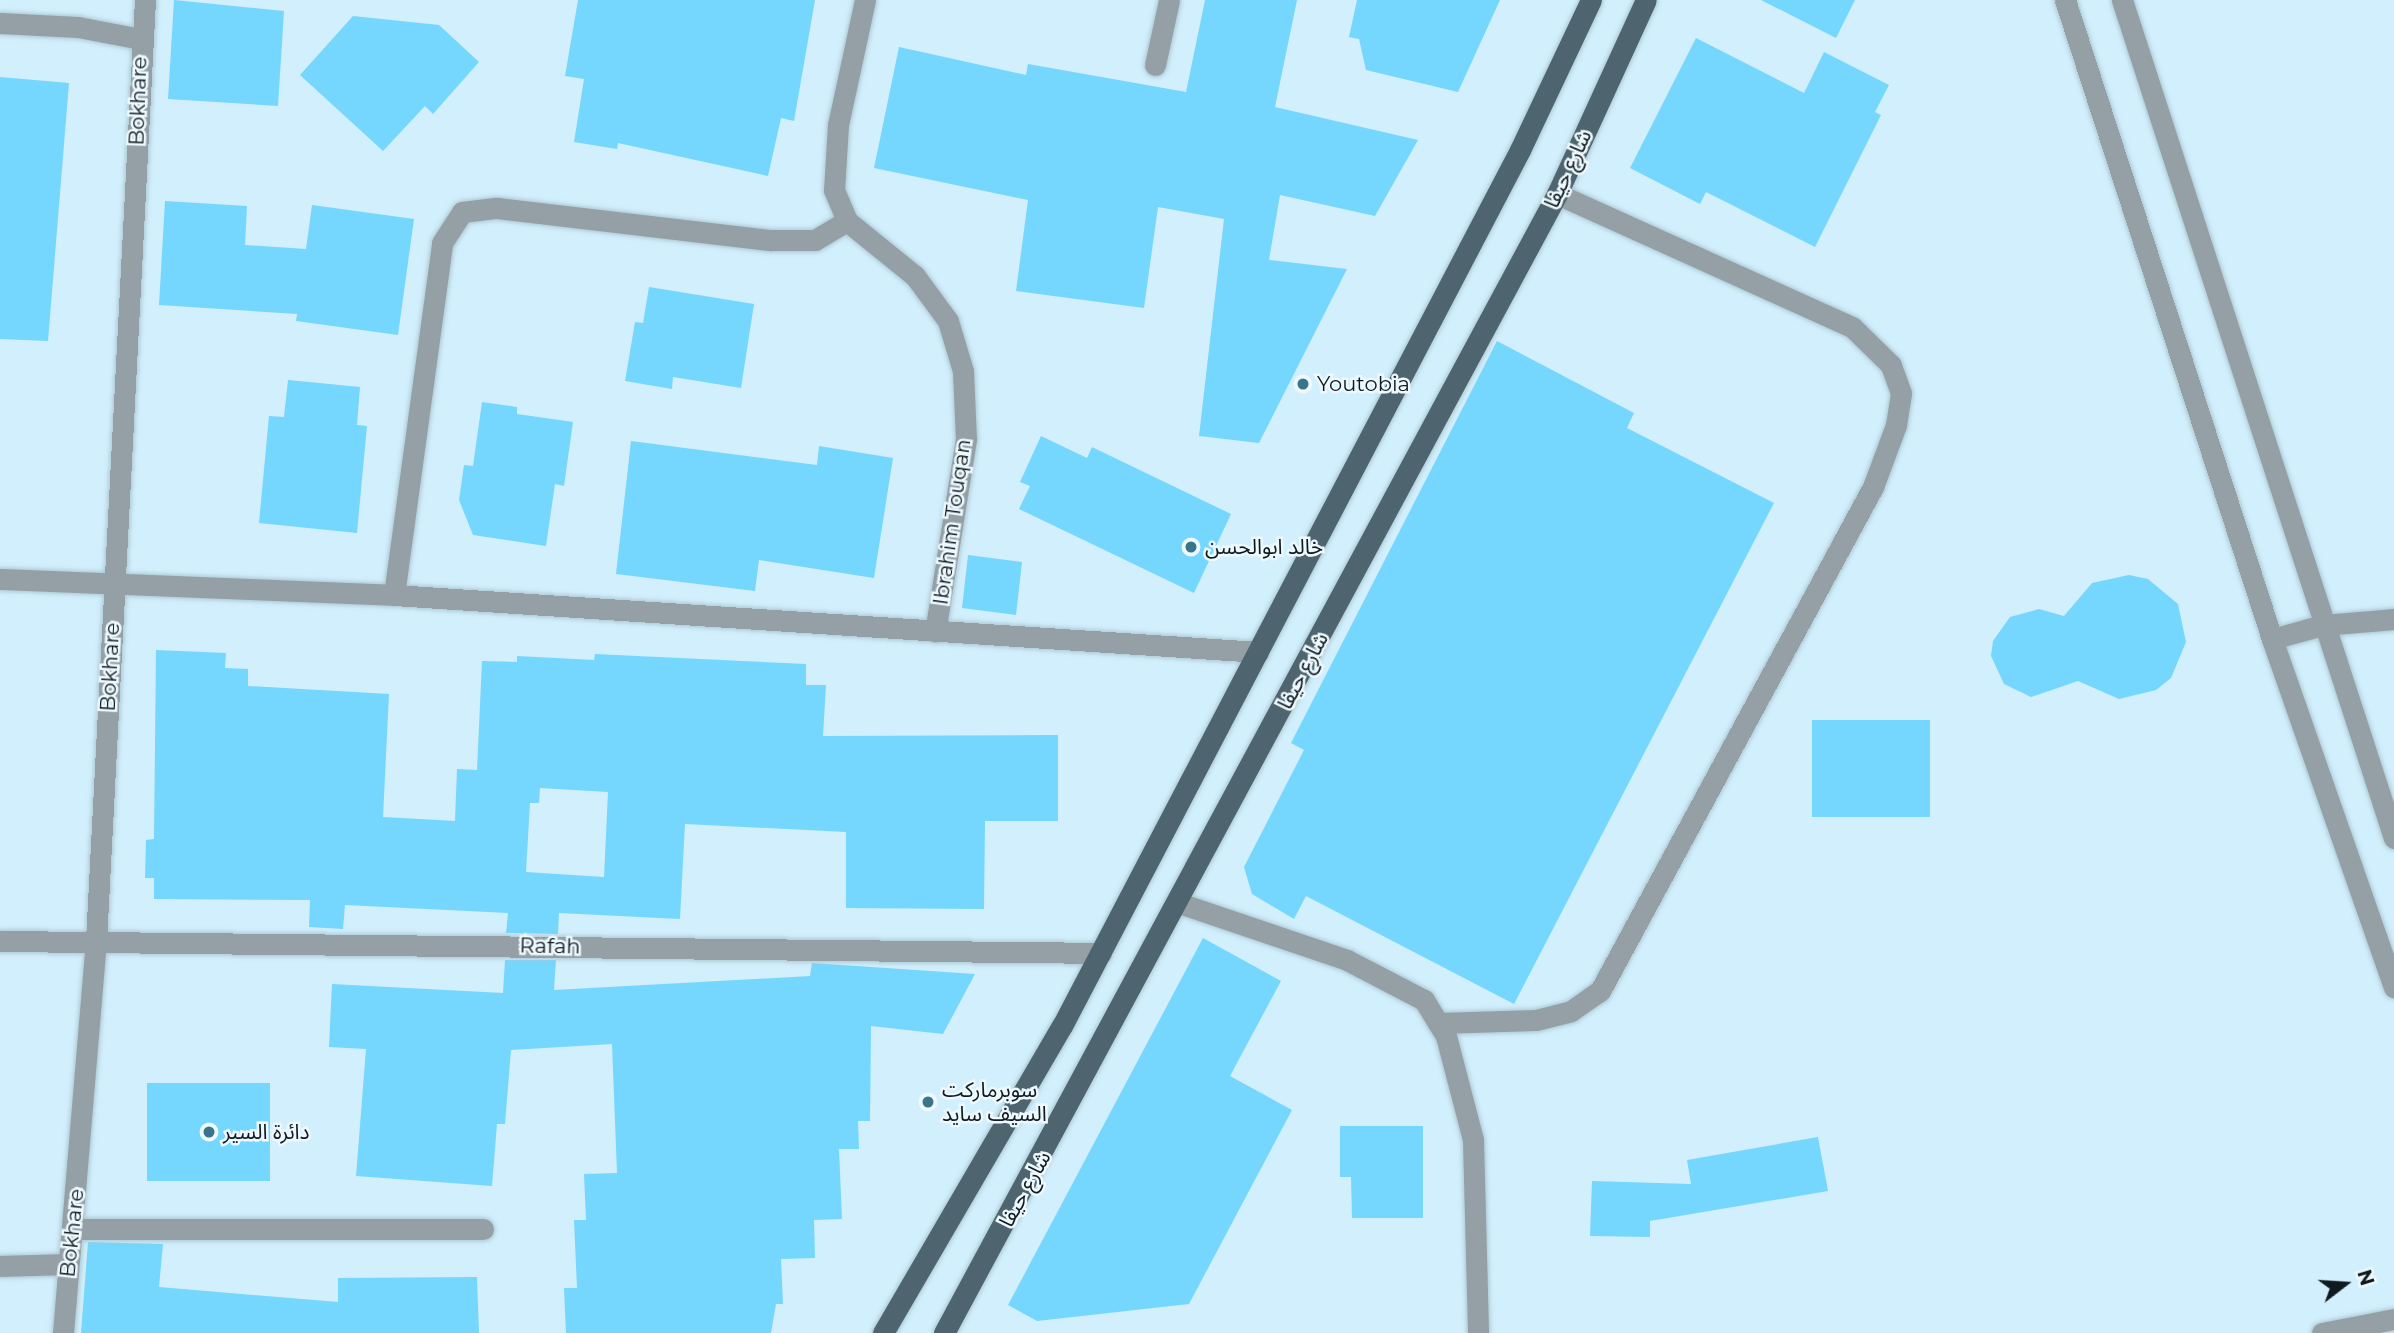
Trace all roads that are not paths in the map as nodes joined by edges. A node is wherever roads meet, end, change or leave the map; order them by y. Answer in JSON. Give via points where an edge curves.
{"nodes":[{"id":1,"x":145,"y":0,"type":"edge"},
{"id":2,"x":865,"y":0,"type":"edge"},
{"id":3,"x":1169,"y":0,"type":"edge"},
{"id":4,"x":1591,"y":0,"type":"edge"},
{"id":5,"x":1646,"y":0,"type":"edge"},
{"id":6,"x":2065,"y":0,"type":"edge"},
{"id":7,"x":2122,"y":0,"type":"edge"},
{"id":8,"x":0,"y":23,"type":"edge"},
{"id":9,"x":141,"y":40,"type":"junction"},
{"id":10,"x":1155,"y":65,"type":"dead end"},
{"id":11,"x":1557,"y":194,"type":"junction"},
{"id":12,"x":847,"y":221,"type":"junction"},
{"id":13,"x":0,"y":579,"type":"edge"},
{"id":14,"x":115,"y":584,"type":"junction"},
{"id":15,"x":394,"y":595,"type":"junction"},
{"id":16,"x":2394,"y":619,"type":"edge"},
{"id":17,"x":2323,"y":625,"type":"junction"},
{"id":18,"x":935,"y":632,"type":"junction"},
{"id":19,"x":2272,"y":639,"type":"junction"},
{"id":20,"x":1258,"y":652,"type":"junction"},
{"id":21,"x":2394,"y":838,"type":"edge"},
{"id":22,"x":1179,"y":903,"type":"junction"},
{"id":23,"x":0,"y":941,"type":"edge"},
{"id":24,"x":96,"y":941,"type":"junction"},
{"id":25,"x":1101,"y":953,"type":"junction"},
{"id":26,"x":2394,"y":987,"type":"edge"},
{"id":27,"x":1438,"y":1023,"type":"junction"},
{"id":28,"x":73,"y":1229,"type":"junction"},
{"id":29,"x":483,"y":1229,"type":"dead end"},
{"id":30,"x":68,"y":1264,"type":"junction"},
{"id":31,"x":0,"y":1266,"type":"edge"},
{"id":32,"x":2394,"y":1319,"type":"edge"},
{"id":33,"x":63,"y":1333,"type":"edge"},
{"id":34,"x":884,"y":1333,"type":"edge"},
{"id":35,"x":944,"y":1333,"type":"edge"},
{"id":36,"x":1478,"y":1333,"type":"edge"},
{"id":37,"x":2322,"y":1333,"type":"edge"}],
"edges":[{"from":1,"to":9,"type":"street","name":"Bokhare"},
{"from":2,"to":12,"type":"street","name":"Ibrahim Touqan","via":[[838,125],[834,190]]},
{"from":3,"to":10,"type":"street"},
{"from":4,"to":20,"type":"main road","via":[[1520,150]]},
{"from":5,"to":11,"type":"main road","name":"شارع حيفا"},
{"from":6,"to":19,"type":"street"},
{"from":7,"to":17,"type":"street"},
{"from":8,"to":9,"type":"street","via":[[78,27]]},
{"from":9,"to":14,"type":"street","name":"Bokhare"},
{"from":11,"to":22,"type":"main road","name":"شارع حيفا"},
{"from":11,"to":27,"type":"street","via":[[1852,327],[1891,365],[1901,393],[1896,425],[1873,487],[1600,991],[1571,1011],[1535,1020]]},
{"from":12,"to":15,"type":"street","via":[[815,240],[771,240],[497,208],[463,212],[442,243]]},
{"from":12,"to":18,"type":"street","name":"Ibrahim Touqan","via":[[915,276],[948,321],[963,371],[966,439]]},
{"from":13,"to":14,"type":"street"},
{"from":14,"to":15,"type":"street"},
{"from":14,"to":24,"type":"street","name":"Bokhare"},
{"from":15,"to":18,"type":"street"},
{"from":16,"to":17,"type":"street"},
{"from":17,"to":19,"type":"street"},
{"from":17,"to":21,"type":"street"},
{"from":18,"to":20,"type":"street"},
{"from":19,"to":26,"type":"street"},
{"from":20,"to":25,"type":"main road"},
{"from":22,"to":27,"type":"street","via":[[1348,960],[1424,999]]},
{"from":22,"to":35,"type":"main road","name":"شارع حيفا"},
{"from":23,"to":24,"type":"street","name":"Rafah"},
{"from":24,"to":25,"type":"street","name":"Rafah"},
{"from":24,"to":28,"type":"street","name":"Bokhare"},
{"from":25,"to":34,"type":"main road"},
{"from":27,"to":36,"type":"street","via":[[1462,1086],[1473,1140]]},
{"from":28,"to":29,"type":"street"},
{"from":28,"to":30,"type":"street","name":"Bokhare"},
{"from":30,"to":31,"type":"street"},
{"from":30,"to":33,"type":"street","name":"Bokhare"},
{"from":32,"to":37,"type":"street"}]}
